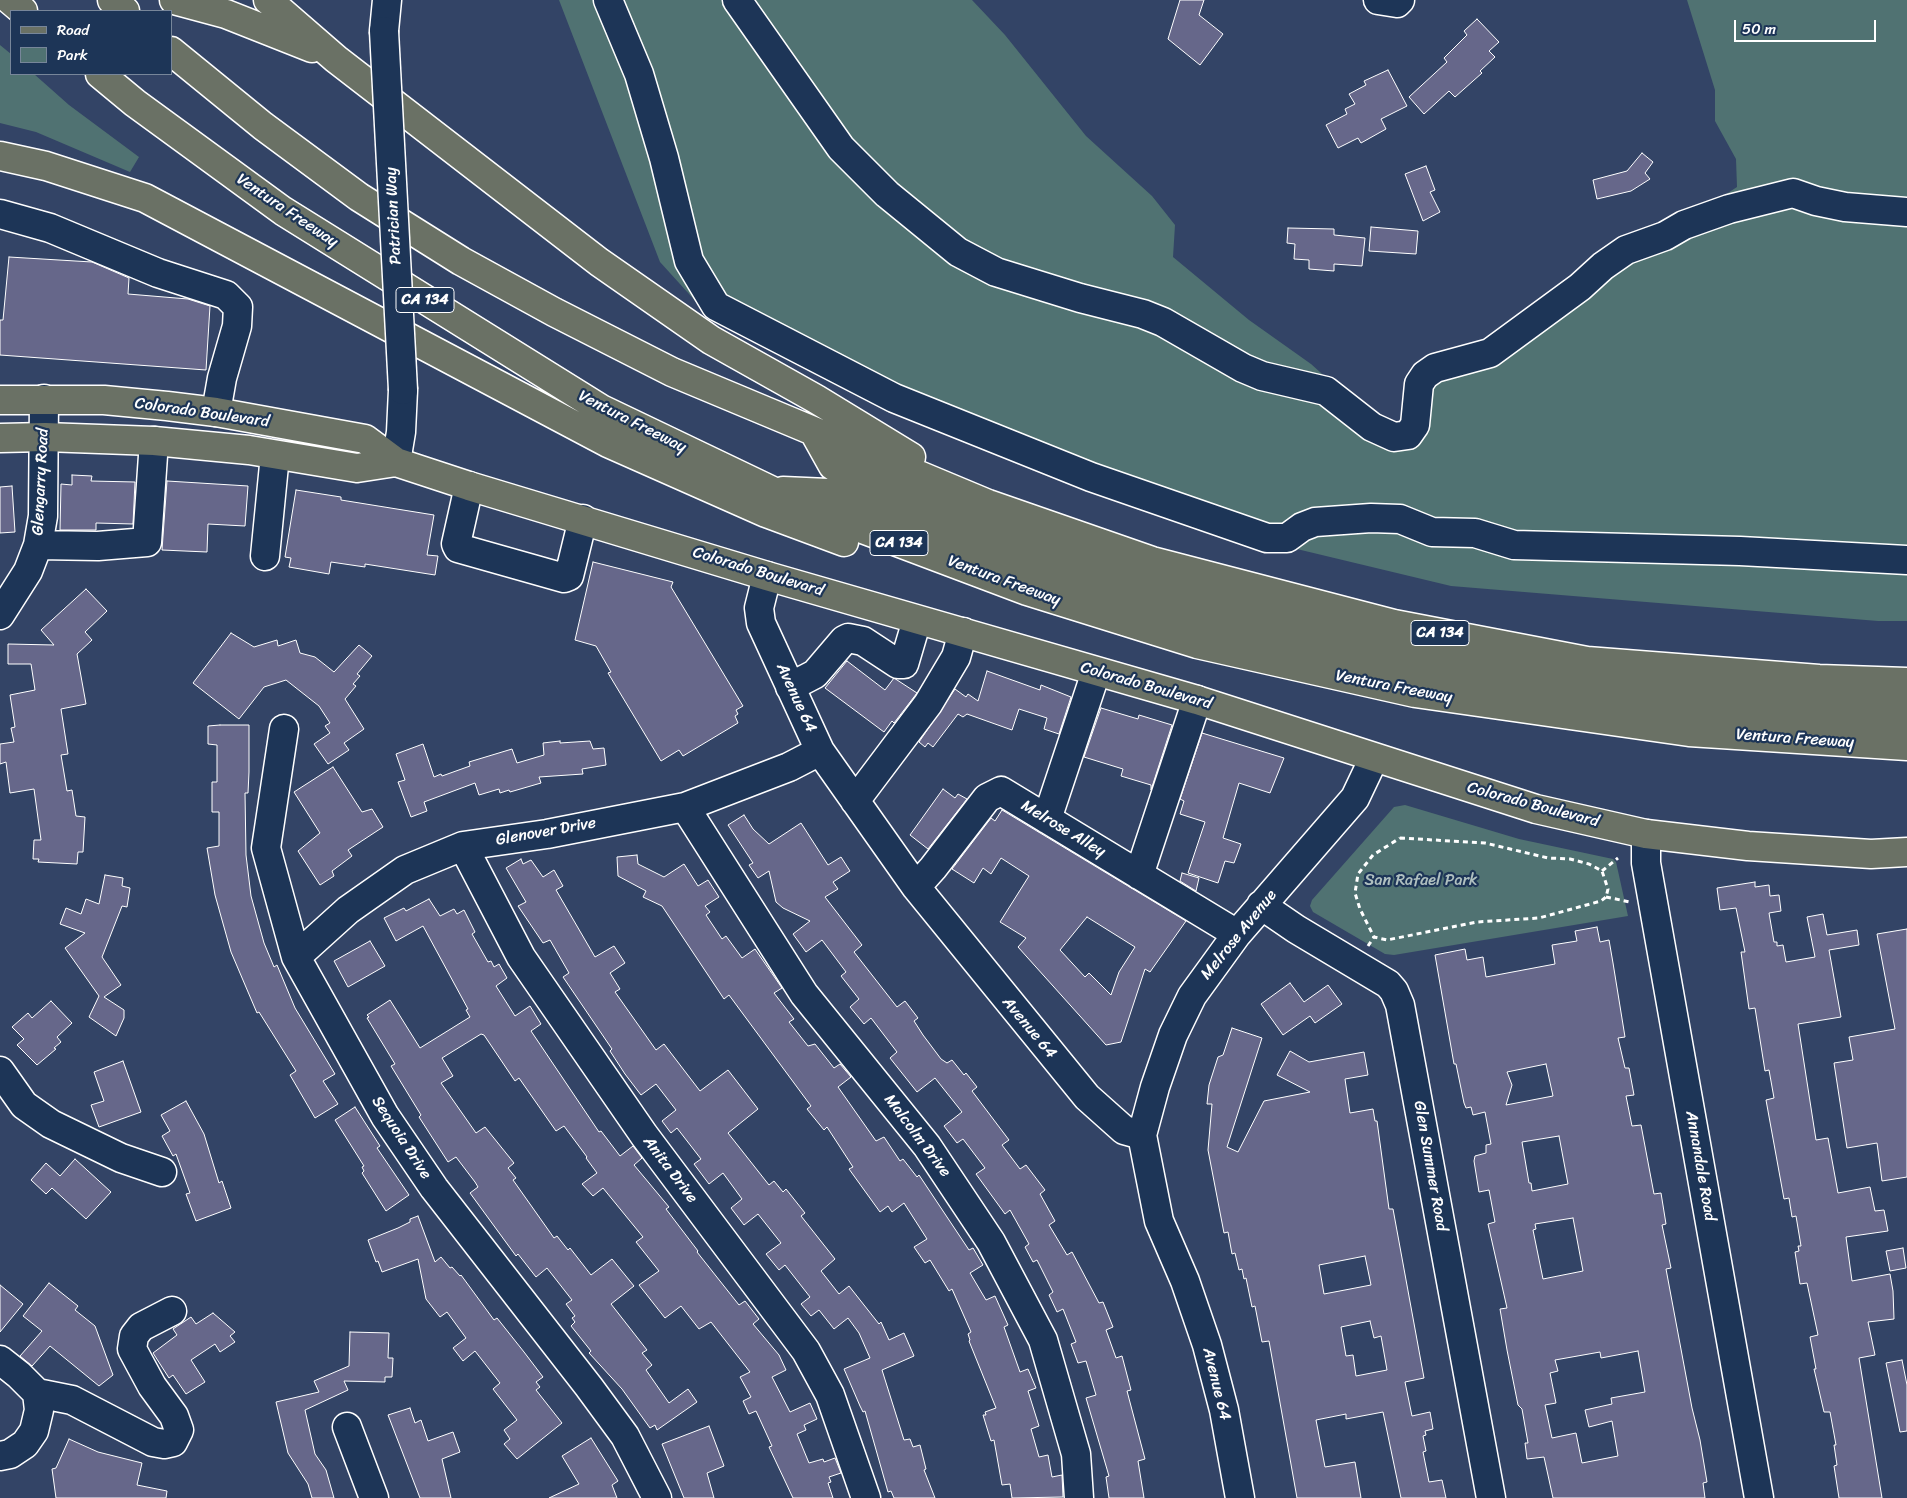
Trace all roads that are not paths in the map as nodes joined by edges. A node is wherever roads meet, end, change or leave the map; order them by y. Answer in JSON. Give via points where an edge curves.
{"nodes":[{"id":1,"x":10,"y":0,"type":"edge"},
{"id":2,"x":112,"y":0,"type":"edge"},
{"id":3,"x":174,"y":0,"type":"edge"},
{"id":4,"x":268,"y":0,"type":"edge"},
{"id":5,"x":388,"y":0,"type":"edge"},
{"id":6,"x":608,"y":0,"type":"edge"},
{"id":7,"x":737,"y":0,"type":"edge"},
{"id":8,"x":1378,"y":0,"type":"edge"},
{"id":9,"x":1400,"y":0,"type":"edge"},
{"id":10,"x":22,"y":10,"type":"edge"},
{"id":11,"x":124,"y":10,"type":"edge"},
{"id":12,"x":172,"y":52,"type":"edge"},
{"id":13,"x":336,"y":59,"type":"junction"},
{"id":14,"x":101,"y":75,"type":"edge"},
{"id":15,"x":0,"y":154,"type":"edge"},
{"id":16,"x":1907,"y":212,"type":"edge"},
{"id":17,"x":0,"y":214,"type":"edge"},
{"id":18,"x":44,"y":399,"type":"junction"},
{"id":19,"x":0,"y":400,"type":"edge"},
{"id":20,"x":216,"y":412,"type":"junction"},
{"id":21,"x":814,"y":432,"type":"junction"},
{"id":22,"x":45,"y":437,"type":"junction"},
{"id":23,"x":0,"y":438,"type":"edge"},
{"id":24,"x":154,"y":441,"type":"junction"},
{"id":25,"x":275,"y":455,"type":"junction"},
{"id":26,"x":396,"y":462,"type":"junction"},
{"id":27,"x":469,"y":486,"type":"junction"},
{"id":28,"x":772,"y":491,"type":"junction"},
{"id":29,"x":988,"y":504,"type":"junction"},
{"id":30,"x":583,"y":519,"type":"junction"},
{"id":31,"x":38,"y":545,"type":"junction"},
{"id":32,"x":265,"y":556,"type":"dead end"},
{"id":33,"x":1907,"y":560,"type":"edge"},
{"id":34,"x":28,"y":571,"type":"junction"},
{"id":35,"x":0,"y":575,"type":"edge"},
{"id":36,"x":767,"y":576,"type":"junction"},
{"id":37,"x":1027,"y":592,"type":"junction"},
{"id":38,"x":0,"y":615,"type":"edge"},
{"id":39,"x":917,"y":620,"type":"junction"},
{"id":40,"x":963,"y":632,"type":"junction"},
{"id":41,"x":1096,"y":672,"type":"junction"},
{"id":42,"x":1907,"y":682,"type":"edge"},
{"id":43,"x":790,"y":687,"type":"junction"},
{"id":44,"x":1198,"y":700,"type":"junction"},
{"id":45,"x":1907,"y":705,"type":"edge"},
{"id":46,"x":1907,"y":726,"type":"edge"},
{"id":47,"x":284,"y":730,"type":"dead end"},
{"id":48,"x":1907,"y":746,"type":"edge"},
{"id":49,"x":820,"y":751,"type":"junction"},
{"id":50,"x":1374,"y":758,"type":"junction"},
{"id":51,"x":855,"y":801,"type":"junction"},
{"id":52,"x":686,"y":806,"type":"junction"},
{"id":53,"x":1047,"y":819,"type":"junction"},
{"id":54,"x":1646,"y":834,"type":"junction"},
{"id":55,"x":463,"y":846,"type":"junction"},
{"id":56,"x":1907,"y":852,"type":"edge"},
{"id":57,"x":1139,"y":875,"type":"junction"},
{"id":58,"x":916,"y":888,"type":"junction"},
{"id":59,"x":1261,"y":905,"type":"junction"},
{"id":60,"x":1237,"y":934,"type":"junction"},
{"id":61,"x":296,"y":957,"type":"junction"},
{"id":62,"x":0,"y":1071,"type":"edge"},
{"id":63,"x":1142,"y":1134,"type":"junction"},
{"id":64,"x":162,"y":1172,"type":"dead end"},
{"id":65,"x":172,"y":1311,"type":"dead end"},
{"id":66,"x":0,"y":1360,"type":"edge"},
{"id":67,"x":37,"y":1393,"type":"junction"},
{"id":68,"x":347,"y":1427,"type":"dead end"},
{"id":69,"x":0,"y":1456,"type":"edge"},
{"id":70,"x":374,"y":1498,"type":"edge"},
{"id":71,"x":656,"y":1498,"type":"edge"},
{"id":72,"x":866,"y":1498,"type":"edge"},
{"id":73,"x":1079,"y":1498,"type":"edge"},
{"id":74,"x":1240,"y":1498,"type":"edge"},
{"id":75,"x":1491,"y":1498,"type":"edge"},
{"id":76,"x":1759,"y":1498,"type":"edge"}],
"edges":[{"from":1,"to":10,"type":"main road"},
{"from":2,"to":11,"type":"main road"},
{"from":3,"to":13,"type":"main road","via":[[226,14]]},
{"from":4,"to":13,"type":"main road"},
{"from":5,"to":26,"type":"street","name":"Patrician Way","bridge":true,"via":[[384,31],[403,390]]},
{"from":6,"to":33,"type":"street","via":[[639,74],[689,261],[716,306],[894,398],[1091,477],[1266,538],[1287,538],[1315,522],[1390,518],[1408,521],[1432,532],[1475,533],[1514,545],[1740,551]]},
{"from":7,"to":16,"type":"street","via":[[841,148],[887,194],[958,252],[996,272],[1149,316],[1262,376],[1326,391],[1372,427],[1394,437],[1408,435],[1415,426],[1419,384],[1425,375],[1436,368],[1490,354],[1626,250],[1665,236],[1684,224],[1729,209],[1793,194],[1845,207]]},
{"from":8,"to":9,"type":"street","via":[[1398,3]]},
{"from":12,"to":21,"type":"main road","number":"CA 134","via":[[263,126],[359,197],[461,261],[672,372]]},
{"from":13,"to":29,"type":"main road","via":[[599,262],[711,340],[816,399]]},
{"from":14,"to":28,"type":"main road","name":"Ventura Freeway","number":"CA 134","via":[[283,211],[473,331],[601,409]]},
{"from":15,"to":37,"type":"main road","via":[[145,198],[608,443],[766,513],[942,578]]},
{"from":17,"to":20,"type":"street","via":[[50,228],[158,272],[226,295],[238,307],[237,326]]},
{"from":18,"to":19,"type":"main road","name":"Colorado Boulevard"},
{"from":18,"to":20,"type":"main road","name":"Colorado Boulevard","via":[[104,400]]},
{"from":18,"to":22,"type":"street","name":"Glengarry Road"},
{"from":20,"to":26,"type":"main road","name":"Colorado Boulevard","via":[[364,439]]},
{"from":21,"to":29,"type":"main road","number":"CA 134"},
{"from":21,"to":45,"type":"main road","via":[[833,466],[991,530],[1176,590],[1322,628],[1467,661],[1631,685],[1833,704]]},
{"from":22,"to":23,"type":"main road","name":"Colorado Boulevard"},
{"from":22,"to":24,"type":"main road","name":"Colorado Boulevard"},
{"from":22,"to":31,"type":"street","name":"Glengarry Road","via":[[43,516]]},
{"from":24,"to":25,"type":"main road","name":"Colorado Boulevard"},
{"from":24,"to":31,"type":"street","via":[[146,542],[98,546]]},
{"from":25,"to":26,"type":"main road","name":"Colorado Boulevard","via":[[357,468]]},
{"from":25,"to":32,"type":"street"},
{"from":26,"to":27,"type":"main road","name":"Colorado Boulevard"},
{"from":27,"to":30,"type":"main road","name":"Colorado Boulevard"},
{"from":27,"to":30,"type":"street","via":[[456,544],[458,548],[564,578],[569,576]]},
{"from":28,"to":37,"type":"main road","name":"Ventura Freeway","number":"CA 134","via":[[812,510]]},
{"from":28,"to":46,"type":"main road","via":[[828,492],[973,551],[1047,576],[1137,604],[1326,653],[1525,691],[1656,709],[1806,722]]},
{"from":29,"to":42,"type":"main road","number":"CA 134","via":[[1152,561],[1394,624],[1587,661],[1820,679]]},
{"from":30,"to":36,"type":"main road","name":"Colorado Boulevard"},
{"from":31,"to":34,"type":"street","name":"Glengarry Road"},
{"from":34,"to":35,"type":"street"},
{"from":34,"to":38,"type":"street","name":"Glengarry Road"},
{"from":36,"to":39,"type":"main road","name":"Colorado Boulevard"},
{"from":36,"to":43,"type":"street","name":"Avenue 64","via":[[759,603],[761,623]]},
{"from":37,"to":48,"type":"main road","name":"Ventura Freeway","number":"CA 134","via":[[1197,644],[1414,693],[1689,732]]},
{"from":39,"to":40,"type":"main road","name":"Colorado Boulevard"},
{"from":39,"to":43,"type":"street","via":[[904,664],[898,664],[863,641],[848,638],[815,674]]},
{"from":40,"to":41,"type":"main road","name":"Colorado Boulevard"},
{"from":40,"to":51,"type":"street","via":[[956,658],[928,704]]},
{"from":41,"to":44,"type":"main road","name":"Colorado Boulevard"},
{"from":41,"to":53,"type":"street"},
{"from":43,"to":49,"type":"street","name":"Avenue 64"},
{"from":44,"to":50,"type":"main road","name":"Colorado Boulevard"},
{"from":44,"to":57,"type":"street"},
{"from":47,"to":61,"type":"street","name":"Sequoia Drive","via":[[266,848]]},
{"from":49,"to":51,"type":"street","name":"Avenue 64"},
{"from":49,"to":52,"type":"street","name":"Glenover Drive","via":[[789,767]]},
{"from":50,"to":54,"type":"main road","name":"Colorado Boulevard","via":[[1536,809]]},
{"from":50,"to":59,"type":"street","name":"Melrose Avenue","via":[[1355,798]]},
{"from":51,"to":58,"type":"street","name":"Avenue 64"},
{"from":52,"to":55,"type":"street","name":"Glenover Drive","via":[[547,834]]},
{"from":52,"to":73,"type":"street","name":"Malcolm Drive","via":[[804,994],[927,1146],[991,1242],[1043,1340],[1076,1454]]},
{"from":53,"to":57,"type":"street","name":"Melrose Alley"},
{"from":53,"to":58,"type":"street","name":"Melrose Alley","via":[[1001,791],[987,798]]},
{"from":54,"to":56,"type":"main road","name":"Colorado Boulevard","via":[[1748,846],[1871,854]]},
{"from":54,"to":76,"type":"street","name":"Annandale Road","via":[[1646,863]]},
{"from":55,"to":61,"type":"street","name":"Glenover Drive","via":[[405,870],[348,910]]},
{"from":55,"to":72,"type":"street","name":"Anita Drive","via":[[521,957],[644,1135],[806,1351],[830,1395]]},
{"from":57,"to":60,"type":"street","name":"Melrose Alley"},
{"from":58,"to":63,"type":"street","name":"Avenue 64","via":[[1087,1097],[1124,1130]]},
{"from":59,"to":60,"type":"street","name":"Melrose Avenue"},
{"from":59,"to":75,"type":"street","name":"Glen Summer Road","via":[[1388,984],[1400,1005]]},
{"from":60,"to":63,"type":"street","name":"Melrose Avenue","via":[[1196,989],[1184,1011],[1155,1087]]},
{"from":61,"to":71,"type":"street","name":"Sequoia Drive","via":[[385,1116],[434,1188],[625,1436]]},
{"from":62,"to":64,"type":"street","via":[[24,1105],[51,1124],[121,1158]]},
{"from":63,"to":74,"type":"street","name":"Avenue 64","via":[[1159,1220],[1186,1281],[1222,1401]]},
{"from":65,"to":67,"type":"street","via":[[141,1327],[134,1336],[132,1349],[152,1386],[174,1416],[179,1430],[173,1442],[153,1442],[72,1400]]},
{"from":66,"to":67,"type":"street"},
{"from":67,"to":69,"type":"street","via":[[39,1410],[34,1431],[25,1444],[10,1454]]},
{"from":68,"to":70,"type":"street"}]}
